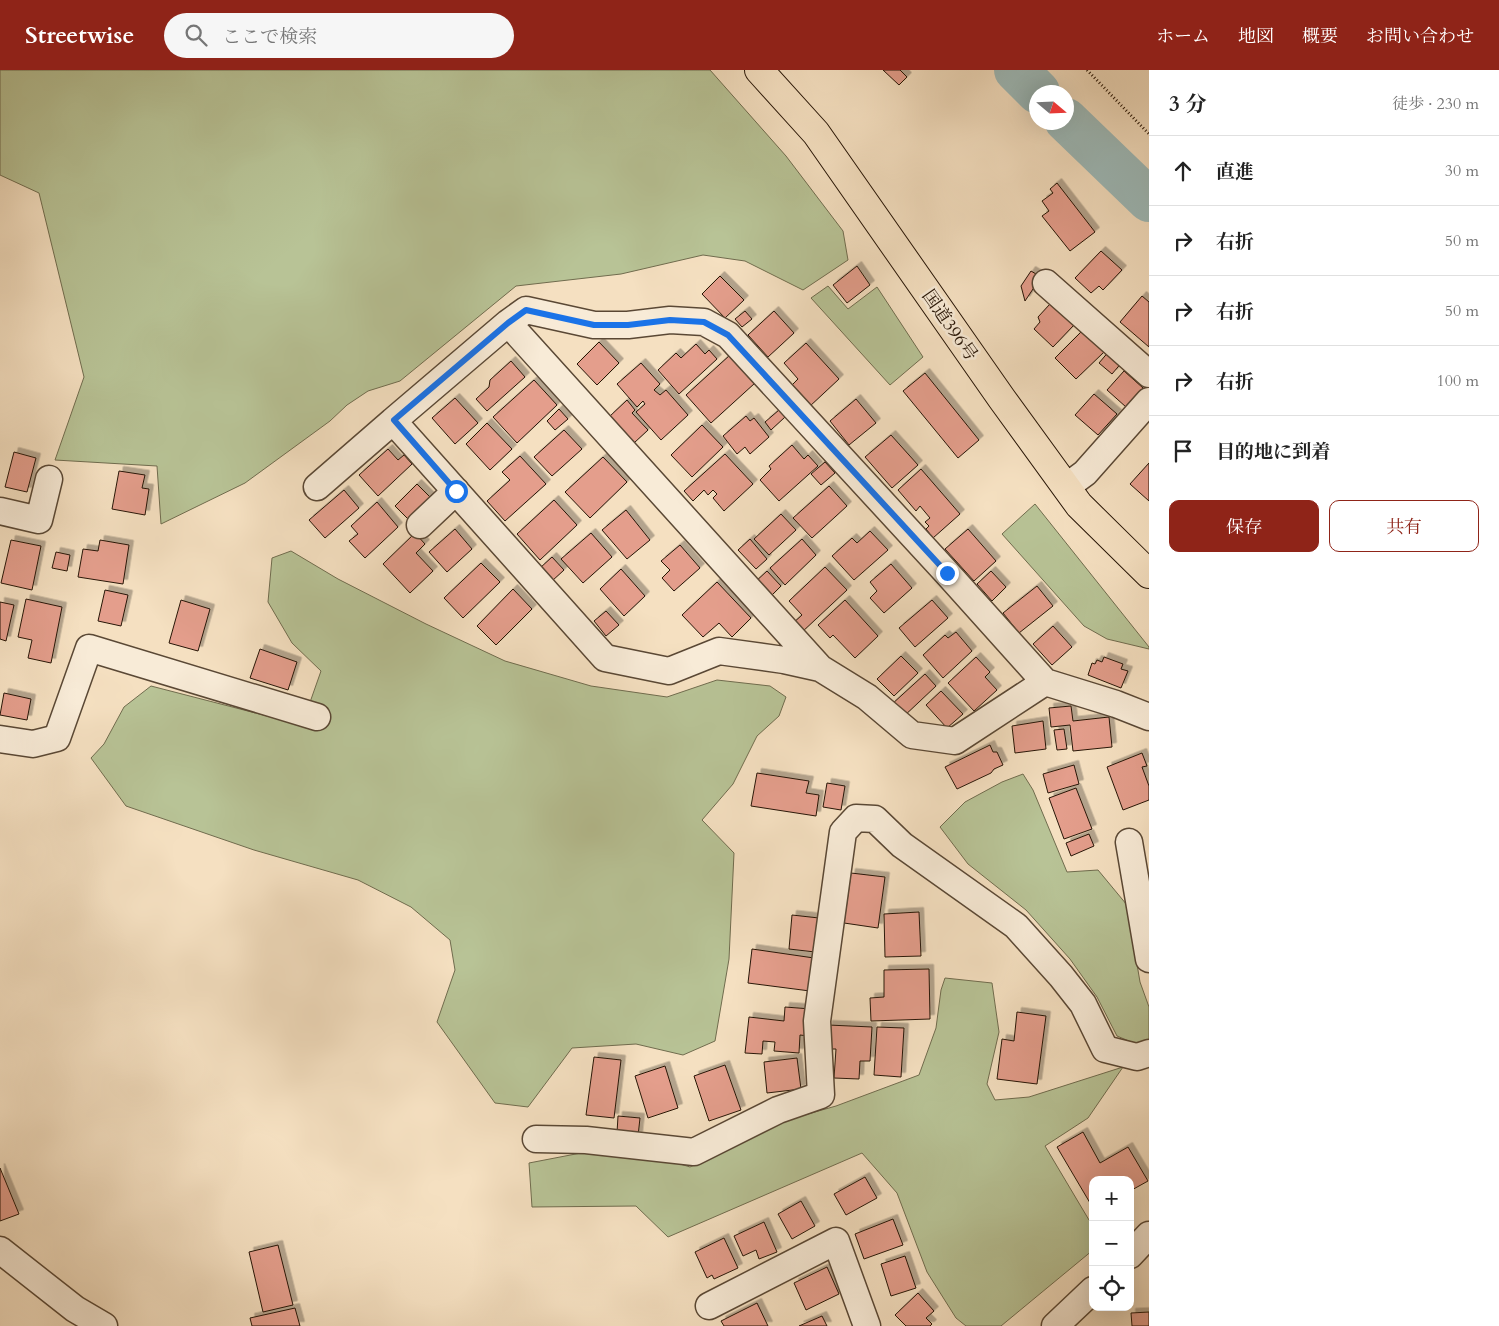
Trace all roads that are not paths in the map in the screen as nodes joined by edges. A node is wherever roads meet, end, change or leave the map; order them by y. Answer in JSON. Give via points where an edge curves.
{"nodes":[{"id":1,"x":759,"y":70,"type":"edge"},
{"id":2,"x":1046,"y":283,"type":"dead end"},
{"id":3,"x":508,"y":323,"type":"junction"},
{"id":4,"x":1149,"y":374,"type":"edge"},
{"id":5,"x":1149,"y":401,"type":"edge"},
{"id":6,"x":394,"y":420,"type":"junction"},
{"id":7,"x":49,"y":479,"type":"dead end"},
{"id":8,"x":317,"y":487,"type":"dead end"},
{"id":9,"x":1066,"y":487,"type":"junction"},
{"id":10,"x":456,"y":491,"type":"junction"},
{"id":11,"x":0,"y":511,"type":"edge"},
{"id":12,"x":420,"y":525,"type":"dead end"},
{"id":13,"x":1149,"y":574,"type":"edge"},
{"id":14,"x":820,"y":668,"type":"junction"},
{"id":15,"x":1044,"y":682,"type":"junction"},
{"id":16,"x":318,"y":717,"type":"dead end"},
{"id":17,"x":1149,"y":717,"type":"edge"},
{"id":18,"x":0,"y":739,"type":"edge"},
{"id":19,"x":1129,"y":842,"type":"dead end"},
{"id":20,"x":1149,"y":959,"type":"edge"},
{"id":21,"x":1149,"y":1053,"type":"edge"},
{"id":22,"x":536,"y":1139,"type":"dead end"},
{"id":23,"x":1149,"y":1235,"type":"edge"},
{"id":24,"x":0,"y":1250,"type":"edge"},
{"id":25,"x":1134,"y":1251,"type":"edge"},
{"id":26,"x":1089,"y":1294,"type":"edge"},
{"id":27,"x":709,"y":1306,"type":"dead end"},
{"id":28,"x":104,"y":1326,"type":"edge"},
{"id":29,"x":867,"y":1326,"type":"edge"},
{"id":30,"x":1054,"y":1326,"type":"edge"}],
"edges":[{"from":1,"to":9,"type":"highway","name":"国道396号","via":[[816,134]]},
{"from":2,"to":4,"type":"street"},
{"from":3,"to":6,"type":"street"},
{"from":3,"to":14,"type":"street"},
{"from":3,"to":15,"type":"street","via":[[526,310],[594,325],[670,320],[704,322],[728,335]]},
{"from":5,"to":9,"type":"street","via":[[1085,473]]},
{"from":6,"to":8,"type":"street"},
{"from":6,"to":10,"type":"street"},
{"from":7,"to":11,"type":"street","via":[[39,520]]},
{"from":9,"to":13,"type":"highway","name":"国道396号","via":[[1079,505]]},
{"from":10,"to":12,"type":"street"},
{"from":10,"to":14,"type":"street","via":[[605,658],[670,671],[719,651]]},
{"from":14,"to":15,"type":"street","via":[[867,697],[912,735],[955,741]]},
{"from":15,"to":17,"type":"street"},
{"from":16,"to":18,"type":"street","via":[[89,648],[56,738],[32,744]]},
{"from":19,"to":20,"type":"street"},
{"from":21,"to":22,"type":"street","via":[[1138,1057],[1105,1050],[1083,1004],[1016,926],[902,845],[875,819],[856,818],[843,832],[817,1021],[821,1095],[778,1110],[694,1152],[586,1140]]},
{"from":23,"to":25,"type":"street"},
{"from":24,"to":28,"type":"street","via":[[75,1309]]},
{"from":26,"to":30,"type":"street"},
{"from":27,"to":29,"type":"street","via":[[836,1241]]}]}
